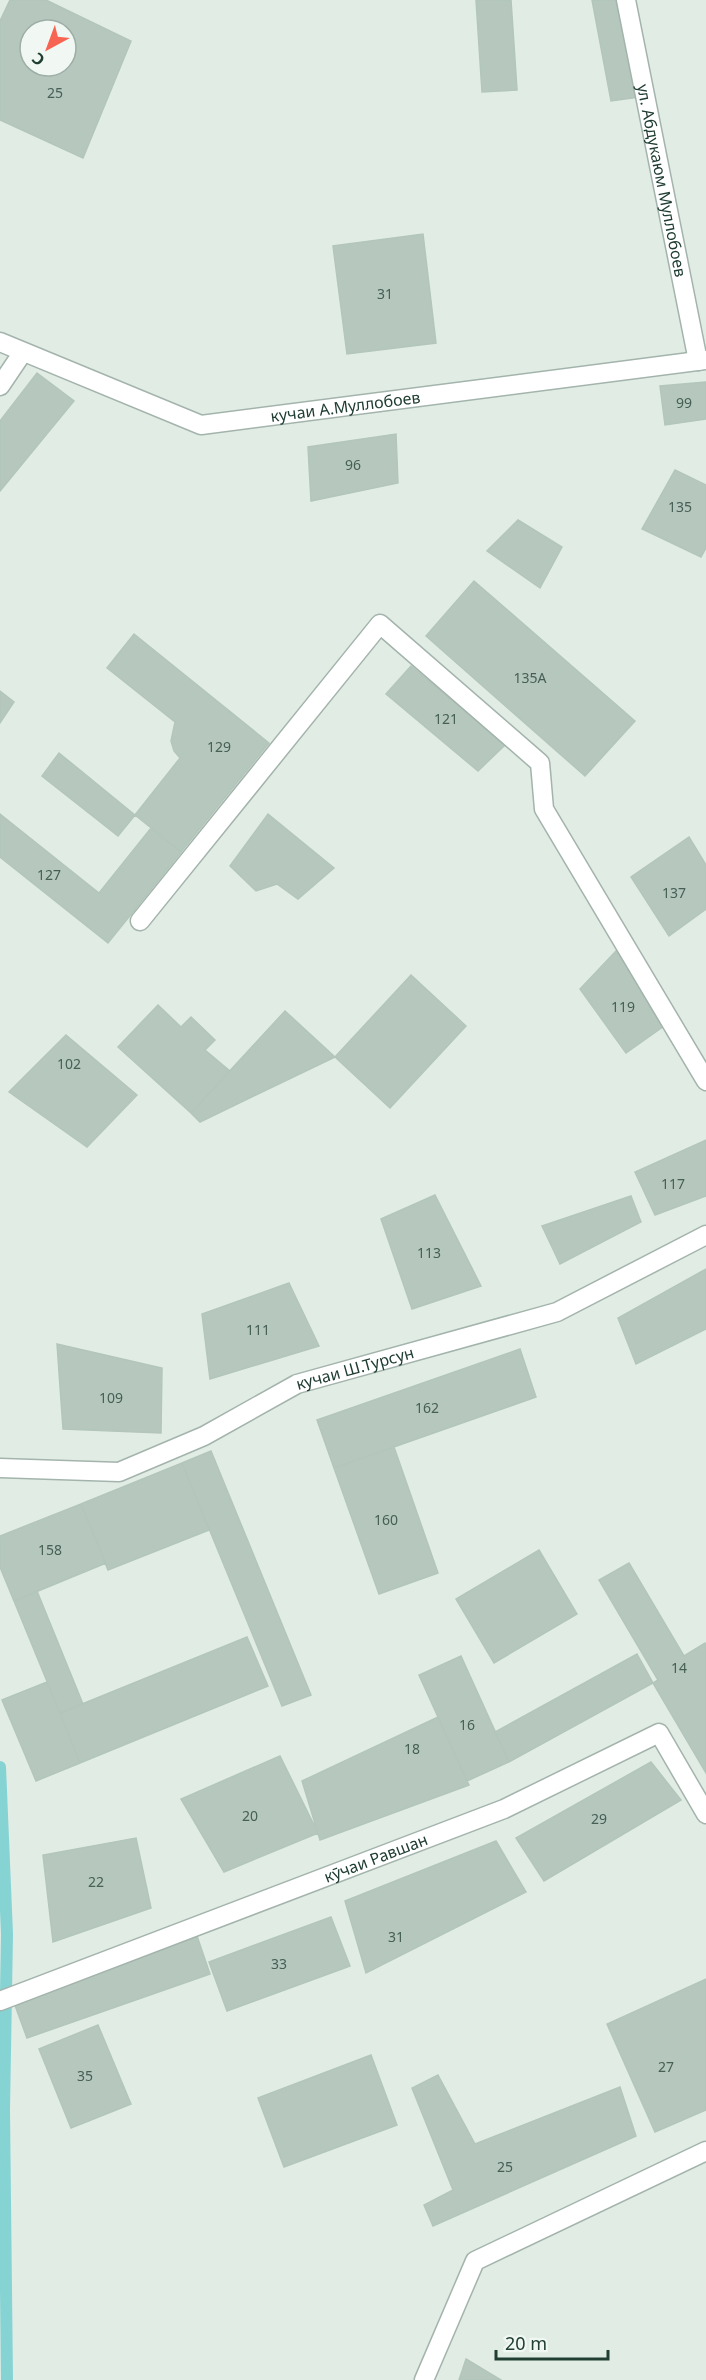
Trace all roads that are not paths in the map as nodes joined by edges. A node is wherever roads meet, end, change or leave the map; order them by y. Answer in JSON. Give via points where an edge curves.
{"nodes":[{"id":1,"x":626,"y":0,"type":"edge"},
{"id":2,"x":0,"y":342,"type":"edge"},
{"id":3,"x":22,"y":352,"type":"junction"},
{"id":4,"x":702,"y":361,"type":"edge"},
{"id":5,"x":0,"y":386,"type":"edge"},
{"id":6,"x":140,"y":921,"type":"dead end"},
{"id":7,"x":706,"y":1082,"type":"edge"},
{"id":8,"x":706,"y":1235,"type":"edge"},
{"id":9,"x":0,"y":1468,"type":"edge"},
{"id":10,"x":706,"y":1814,"type":"edge"},
{"id":11,"x":0,"y":2001,"type":"edge"},
{"id":12,"x":706,"y":2151,"type":"edge"},
{"id":13,"x":424,"y":2380,"type":"edge"}],
"edges":[{"from":1,"to":4,"type":"street","name":"ул. Абдукаюм Муллобоев"},
{"from":2,"to":3,"type":"street","name":"кучаи А.Муллобоев"},
{"from":3,"to":4,"type":"street","name":"кучаи А.Муллобоев","via":[[201,425]]},
{"from":3,"to":5,"type":"street"},
{"from":6,"to":7,"type":"street","via":[[380,624],[540,763],[544,809]]},
{"from":8,"to":9,"type":"street","name":"кучаи Ш.Турсун","via":[[557,1312],[297,1384],[204,1436],[119,1472]]},
{"from":10,"to":11,"type":"street","name":"кӯчаи Равшан","via":[[659,1733],[504,1809]]},
{"from":12,"to":13,"type":"street","via":[[475,2261]]}]}
